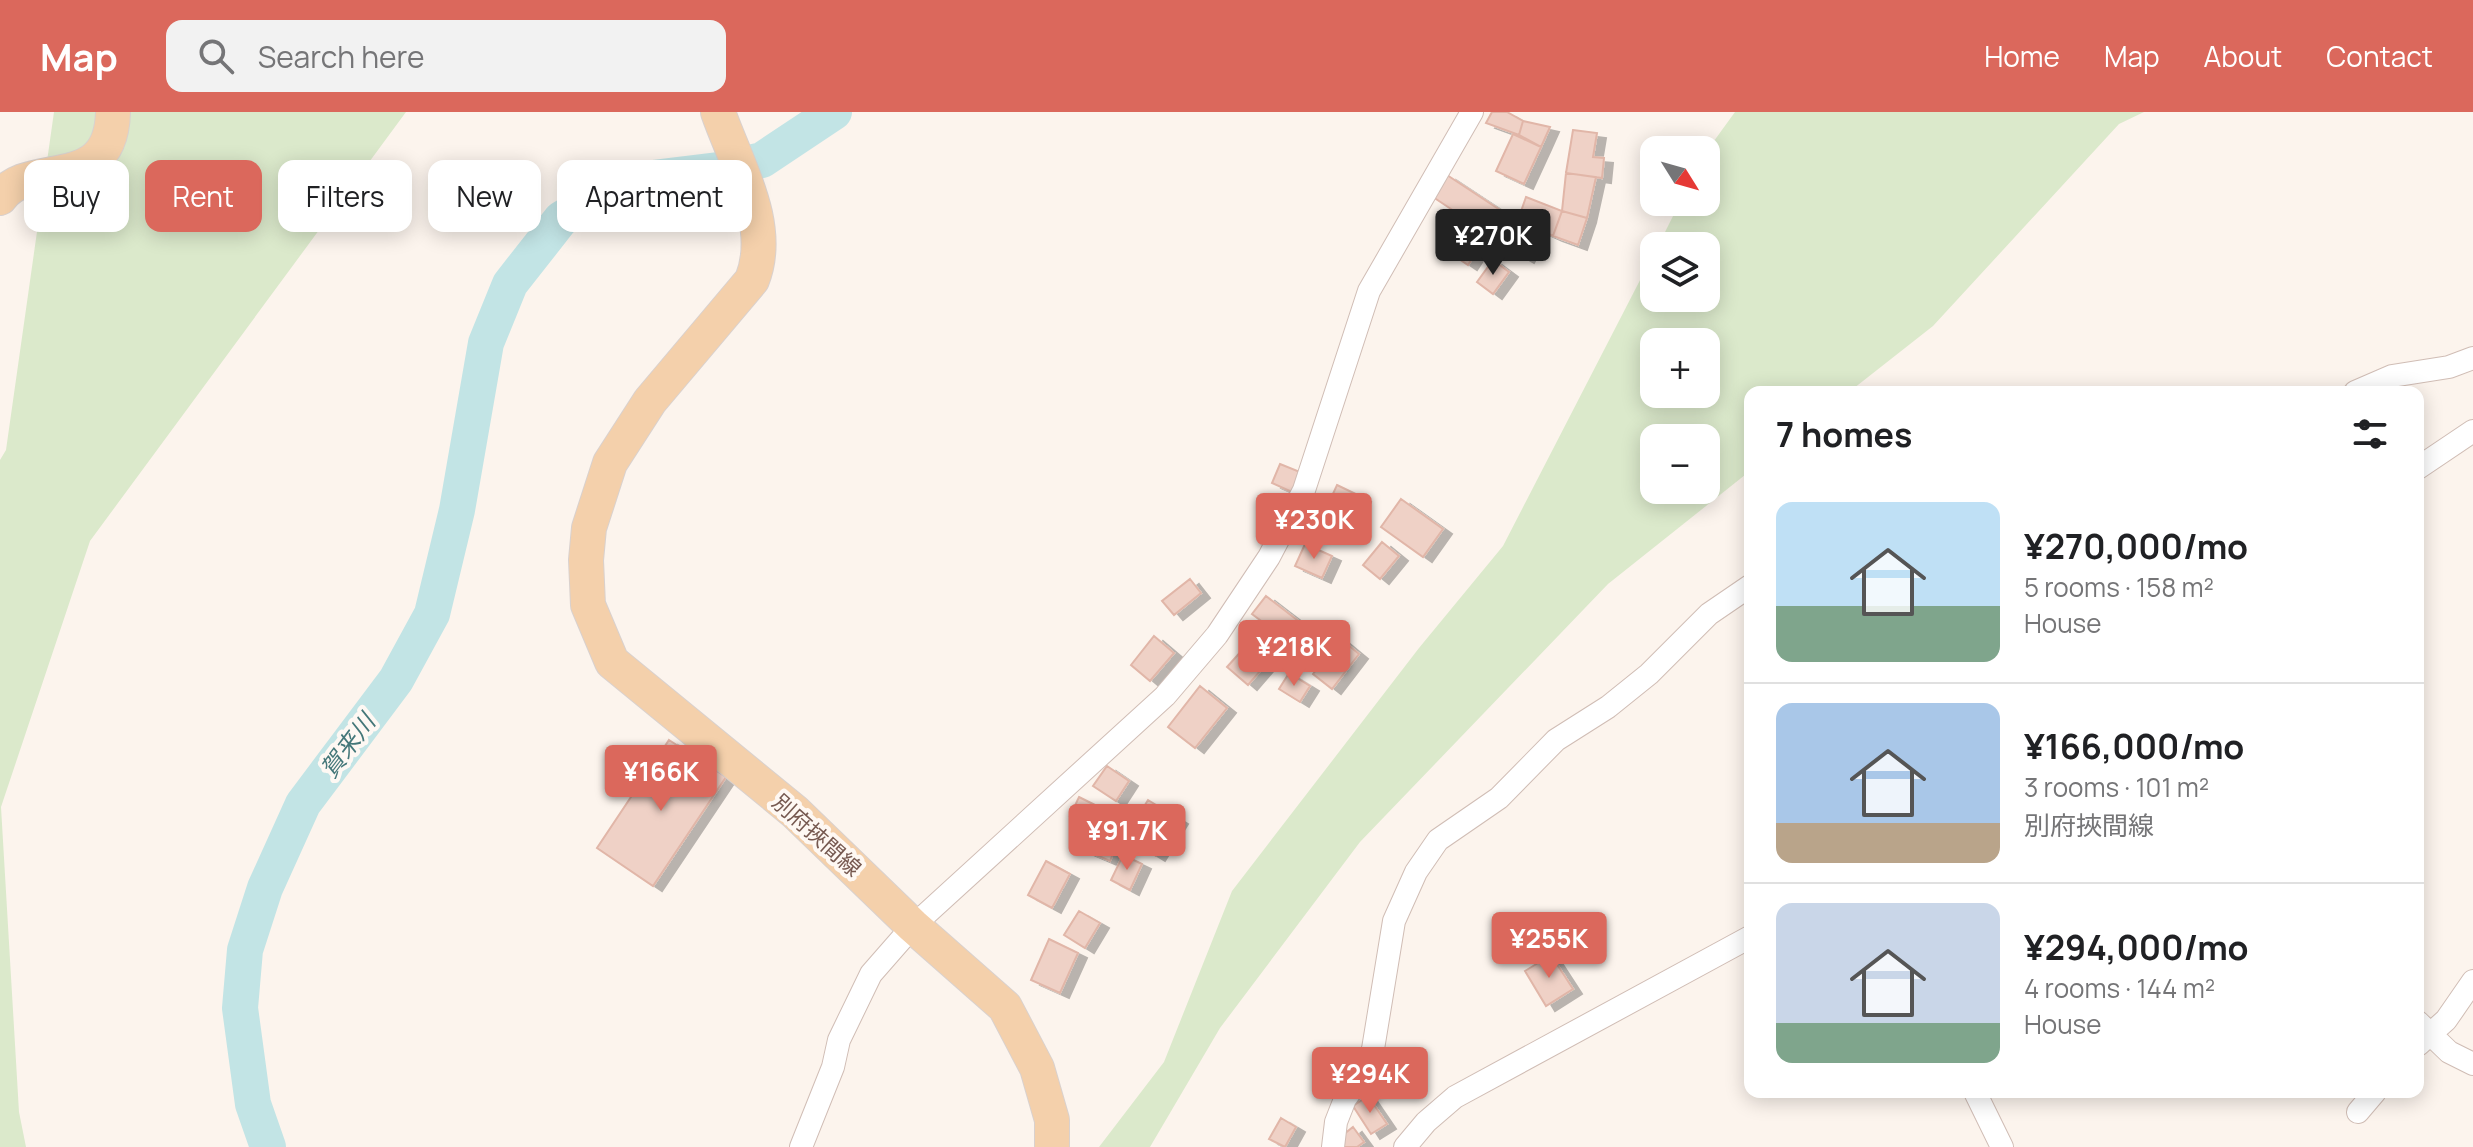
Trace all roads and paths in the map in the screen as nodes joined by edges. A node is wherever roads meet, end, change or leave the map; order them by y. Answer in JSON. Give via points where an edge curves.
{"nodes":[{"id":1,"x":113,"y":112,"type":"edge"},
{"id":2,"x":718,"y":112,"type":"edge"},
{"id":3,"x":1472,"y":112,"type":"edge"},
{"id":4,"x":0,"y":198,"type":"edge"},
{"id":5,"x":2473,"y":358,"type":"edge"},
{"id":6,"x":2369,"y":386,"type":"edge"},
{"id":7,"x":2473,"y":431,"type":"edge"},
{"id":8,"x":2424,"y":464,"type":"edge"},
{"id":9,"x":1744,"y":590,"type":"edge"},
{"id":10,"x":913,"y":926,"type":"junction"},
{"id":11,"x":1744,"y":940,"type":"edge"},
{"id":12,"x":2473,"y":981,"type":"edge"},
{"id":13,"x":2424,"y":1032,"type":"edge"},
{"id":14,"x":2424,"y":1035,"type":"edge"},
{"id":15,"x":2473,"y":1064,"type":"edge"},
{"id":16,"x":1978,"y":1098,"type":"edge"},
{"id":17,"x":2370,"y":1098,"type":"edge"},
{"id":18,"x":2358,"y":1112,"type":"dead end"},
{"id":19,"x":801,"y":1147,"type":"edge"},
{"id":20,"x":1052,"y":1147,"type":"edge"},
{"id":21,"x":1333,"y":1147,"type":"edge"},
{"id":22,"x":1405,"y":1147,"type":"edge"},
{"id":23,"x":2002,"y":1147,"type":"edge"}],
"edges":[{"from":1,"to":4,"type":"main road","via":[[102,151],[86,166],[29,181]]},
{"from":2,"to":10,"type":"main road","name":"別府挾間線","via":[[761,231],[752,280],[650,401],[610,463],[589,528],[588,605],[612,662],[795,812]]},
{"from":3,"to":10,"type":"street","via":[[1369,291],[1304,490],[1269,557],[1217,635],[1129,732]]},
{"from":5,"to":6,"type":"street"},
{"from":7,"to":8,"type":"street"},
{"from":9,"to":21,"type":"street","via":[[1709,614],[1608,707],[1556,740],[1499,798],[1438,840],[1416,872],[1394,921],[1373,1049],[1345,1099]]},
{"from":10,"to":19,"type":"street","via":[[871,974],[839,1040]]},
{"from":10,"to":20,"type":"main road","name":"別府挾間線","via":[[1005,1007],[1017,1025],[1044,1091]]},
{"from":11,"to":22,"type":"street","via":[[1455,1097]]},
{"from":12,"to":13,"type":"street"},
{"from":14,"to":15,"type":"street"},
{"from":16,"to":23,"type":"street"},
{"from":17,"to":18,"type":"street"}]}
